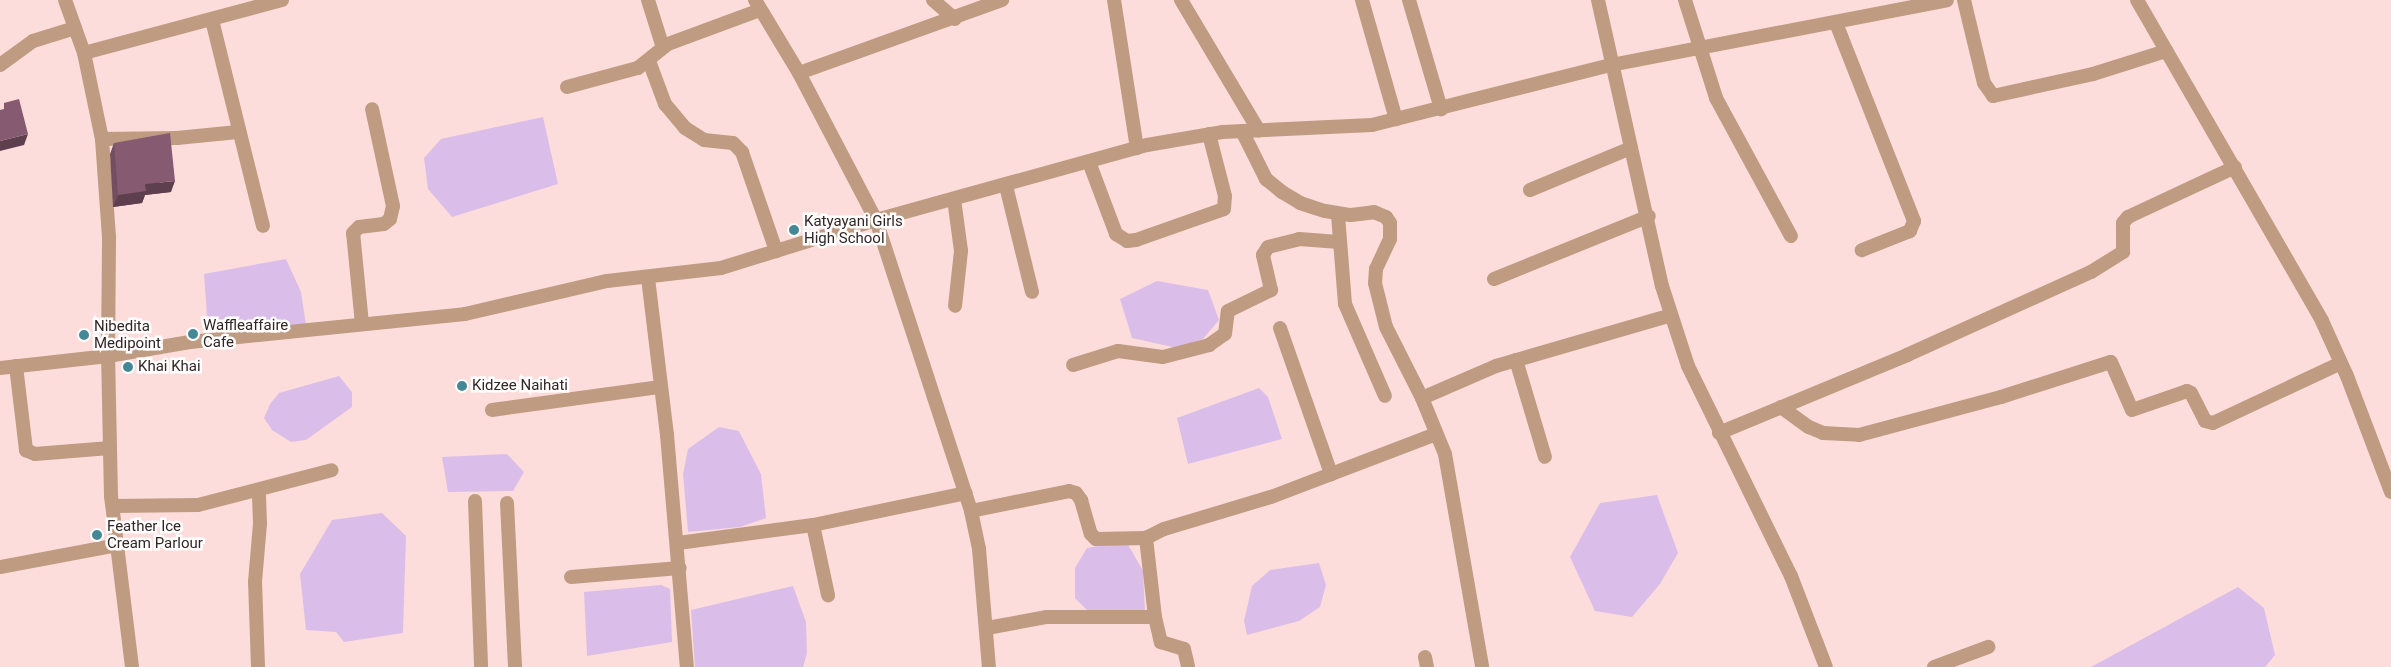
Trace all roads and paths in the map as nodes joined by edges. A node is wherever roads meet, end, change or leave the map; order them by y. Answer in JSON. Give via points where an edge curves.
{"nodes":[{"id":1,"x":65,"y":0,"type":"edge"},
{"id":2,"x":282,"y":0,"type":"edge"},
{"id":3,"x":648,"y":0,"type":"edge"},
{"id":4,"x":933,"y":0,"type":"edge"},
{"id":5,"x":1002,"y":0,"type":"edge"},
{"id":6,"x":1114,"y":0,"type":"edge"},
{"id":7,"x":1181,"y":0,"type":"edge"},
{"id":8,"x":1362,"y":0,"type":"edge"},
{"id":9,"x":1409,"y":0,"type":"edge"},
{"id":10,"x":1598,"y":0,"type":"edge"},
{"id":11,"x":1686,"y":0,"type":"edge"},
{"id":12,"x":1947,"y":0,"type":"edge"},
{"id":13,"x":1964,"y":0,"type":"edge"},
{"id":14,"x":2137,"y":0,"type":"edge"},
{"id":15,"x":757,"y":5,"type":"edge"},
{"id":16,"x":955,"y":19,"type":"junction"},
{"id":17,"x":212,"y":20,"type":"junction"},
{"id":18,"x":1836,"y":23,"type":"junction"},
{"id":19,"x":75,"y":28,"type":"junction"},
{"id":20,"x":663,"y":48,"type":"junction"},
{"id":21,"x":1702,"y":48,"type":"junction"},
{"id":22,"x":2166,"y":51,"type":"junction"},
{"id":23,"x":84,"y":53,"type":"junction"},
{"id":24,"x":649,"y":61,"type":"junction"},
{"id":25,"x":0,"y":65,"type":"edge"},
{"id":26,"x":1611,"y":65,"type":"junction"},
{"id":27,"x":798,"y":73,"type":"junction"},
{"id":28,"x":568,"y":87,"type":"dead end"},
{"id":29,"x":372,"y":109,"type":"dead end"},
{"id":30,"x":1441,"y":109,"type":"junction"},
{"id":31,"x":1396,"y":119,"type":"junction"},
{"id":32,"x":1242,"y":131,"type":"junction"},
{"id":33,"x":1259,"y":131,"type":"junction"},
{"id":34,"x":238,"y":132,"type":"junction"},
{"id":35,"x":1209,"y":134,"type":"junction"},
{"id":36,"x":102,"y":139,"type":"junction"},
{"id":37,"x":1138,"y":148,"type":"junction"},
{"id":38,"x":1631,"y":148,"type":"junction"},
{"id":39,"x":1089,"y":162,"type":"junction"},
{"id":40,"x":2235,"y":168,"type":"junction"},
{"id":41,"x":1006,"y":186,"type":"junction"},
{"id":42,"x":1530,"y":190,"type":"dead end"},
{"id":43,"x":954,"y":199,"type":"junction"},
{"id":44,"x":1338,"y":215,"type":"junction"},
{"id":45,"x":1649,"y":216,"type":"junction"},
{"id":46,"x":876,"y":220,"type":"junction"},
{"id":47,"x":263,"y":226,"type":"dead end"},
{"id":48,"x":1791,"y":236,"type":"dead end"},
{"id":49,"x":1339,"y":242,"type":"junction"},
{"id":50,"x":1862,"y":250,"type":"dead end"},
{"id":51,"x":776,"y":251,"type":"junction"},
{"id":52,"x":648,"y":278,"type":"junction"},
{"id":53,"x":1494,"y":280,"type":"dead end"},
{"id":54,"x":1032,"y":292,"type":"dead end"},
{"id":55,"x":955,"y":306,"type":"dead end"},
{"id":56,"x":1671,"y":315,"type":"junction"},
{"id":57,"x":362,"y":324,"type":"junction"},
{"id":58,"x":1280,"y":328,"type":"dead end"},
{"id":59,"x":108,"y":356,"type":"junction"},
{"id":60,"x":1516,"y":360,"type":"junction"},
{"id":61,"x":2341,"y":363,"type":"junction"},
{"id":62,"x":1073,"y":365,"type":"dead end"},
{"id":63,"x":16,"y":366,"type":"junction"},
{"id":64,"x":0,"y":368,"type":"edge"},
{"id":65,"x":660,"y":387,"type":"junction"},
{"id":66,"x":1385,"y":396,"type":"dead end"},
{"id":67,"x":1422,"y":398,"type":"junction"},
{"id":68,"x":1781,"y":406,"type":"junction"},
{"id":69,"x":492,"y":410,"type":"dead end"},
{"id":70,"x":1719,"y":432,"type":"junction"},
{"id":71,"x":1436,"y":434,"type":"junction"},
{"id":72,"x":110,"y":448,"type":"junction"},
{"id":73,"x":1545,"y":457,"type":"dead end"},
{"id":74,"x":332,"y":470,"type":"dead end"},
{"id":75,"x":1331,"y":474,"type":"junction"},
{"id":76,"x":259,"y":492,"type":"junction"},
{"id":77,"x":966,"y":492,"type":"junction"},
{"id":78,"x":2391,"y":492,"type":"edge"},
{"id":79,"x":475,"y":501,"type":"dead end"},
{"id":80,"x":507,"y":503,"type":"dead end"},
{"id":81,"x":112,"y":506,"type":"junction"},
{"id":82,"x":971,"y":511,"type":"junction"},
{"id":83,"x":813,"y":525,"type":"junction"},
{"id":84,"x":1146,"y":538,"type":"junction"},
{"id":85,"x":678,"y":543,"type":"junction"},
{"id":86,"x":117,"y":545,"type":"junction"},
{"id":87,"x":0,"y":567,"type":"edge"},
{"id":88,"x":680,"y":568,"type":"junction"},
{"id":89,"x":571,"y":577,"type":"dead end"},
{"id":90,"x":828,"y":596,"type":"dead end"},
{"id":91,"x":1155,"y":617,"type":"junction"},
{"id":92,"x":987,"y":628,"type":"junction"},
{"id":93,"x":1988,"y":646,"type":"dead end"},
{"id":94,"x":132,"y":667,"type":"edge"},
{"id":95,"x":258,"y":667,"type":"edge"},
{"id":96,"x":481,"y":667,"type":"edge"},
{"id":97,"x":516,"y":667,"type":"edge"},
{"id":98,"x":686,"y":667,"type":"edge"},
{"id":99,"x":989,"y":667,"type":"edge"},
{"id":100,"x":1188,"y":667,"type":"edge"},
{"id":101,"x":1482,"y":667,"type":"edge"},
{"id":102,"x":1826,"y":667,"type":"edge"},
{"id":103,"x":1934,"y":667,"type":"edge"}],
"edges":[{"from":1,"to":19,"type":"street"},
{"from":2,"to":17,"type":"street"},
{"from":3,"to":20,"type":"street"},
{"from":4,"to":16,"type":"street"},
{"from":5,"to":16,"type":"street"},
{"from":6,"to":37,"type":"street"},
{"from":7,"to":33,"type":"street"},
{"from":8,"to":31,"type":"street"},
{"from":9,"to":30,"type":"street"},
{"from":10,"to":26,"type":"street"},
{"from":11,"to":21,"type":"street"},
{"from":12,"to":18,"type":"street"},
{"from":13,"to":22,"type":"street","via":[[1984,83],[1993,96],[2093,74]]},
{"from":14,"to":22,"type":"street"},
{"from":15,"to":20,"type":"street"},
{"from":15,"to":27,"type":"street"},
{"from":16,"to":27,"type":"street"},
{"from":17,"to":23,"type":"street"},
{"from":17,"to":34,"type":"street"},
{"from":18,"to":21,"type":"street"},
{"from":18,"to":50,"type":"street","via":[[1914,221],[1910,230]]},
{"from":19,"to":23,"type":"street"},
{"from":19,"to":25,"type":"street","via":[[33,41]]},
{"from":20,"to":24,"type":"street"},
{"from":21,"to":26,"type":"street"},
{"from":21,"to":48,"type":"street","via":[[1705,70],[1716,98]]},
{"from":22,"to":40,"type":"street"},
{"from":23,"to":36,"type":"street"},
{"from":24,"to":28,"type":"street","via":[[638,68]]},
{"from":24,"to":51,"type":"street","via":[[665,104],[685,128],[704,140],[733,143],[742,152]]},
{"from":26,"to":30,"type":"street"},
{"from":26,"to":38,"type":"street"},
{"from":27,"to":46,"type":"street"},
{"from":29,"to":57,"type":"street","via":[[392,206],[390,219],[384,224],[359,227],[353,233]]},
{"from":30,"to":31,"type":"street"},
{"from":31,"to":33,"type":"street","via":[[1372,125]]},
{"from":32,"to":33,"type":"street"},
{"from":32,"to":35,"type":"street"},
{"from":32,"to":44,"type":"street","via":[[1266,179],[1300,203]]},
{"from":34,"to":36,"type":"street","via":[[177,138]]},
{"from":34,"to":47,"type":"street"},
{"from":35,"to":37,"type":"street"},
{"from":35,"to":39,"type":"street","via":[[1225,196],[1224,209],[1136,240],[1127,241],[1116,234]]},
{"from":36,"to":59,"type":"street","via":[[109,237]]},
{"from":37,"to":39,"type":"street"},
{"from":38,"to":42,"type":"street"},
{"from":38,"to":45,"type":"street"},
{"from":39,"to":41,"type":"street"},
{"from":40,"to":61,"type":"street","via":[[2317,313]]},
{"from":40,"to":68,"type":"street","via":[[2128,217],[2123,223],[2123,252],[2091,272],[1907,355]]},
{"from":41,"to":43,"type":"street"},
{"from":41,"to":54,"type":"street"},
{"from":43,"to":46,"type":"street"},
{"from":43,"to":55,"type":"street","via":[[961,251]]},
{"from":44,"to":49,"type":"street"},
{"from":44,"to":67,"type":"street","via":[[1374,212],[1386,217],[1390,223],[1390,239],[1376,269],[1375,283],[1386,327]]},
{"from":45,"to":53,"type":"street"},
{"from":45,"to":56,"type":"street"},
{"from":46,"to":51,"type":"street"},
{"from":46,"to":77,"type":"street"},
{"from":49,"to":62,"type":"street","via":[[1299,239],[1268,247],[1263,255],[1271,290],[1228,311],[1225,334],[1209,345],[1163,356],[1118,351]]},
{"from":49,"to":66,"type":"street","via":[[1345,304]]},
{"from":51,"to":52,"type":"street","via":[[721,268]]},
{"from":52,"to":57,"type":"street","via":[[578,286],[465,314]]},
{"from":52,"to":65,"type":"street"},
{"from":56,"to":60,"type":"street"},
{"from":56,"to":70,"type":"street","via":[[1688,366]]},
{"from":57,"to":59,"type":"street","via":[[190,342]]},
{"from":58,"to":75,"type":"street"},
{"from":59,"to":63,"type":"street"},
{"from":59,"to":72,"type":"street"},
{"from":60,"to":67,"type":"street"},
{"from":60,"to":73,"type":"street"},
{"from":61,"to":68,"type":"street","via":[[2213,423],[2205,420],[2187,391],[2132,410],[2111,362],[2000,397],[1859,435],[1823,433],[1809,427]]},
{"from":61,"to":78,"type":"street"},
{"from":63,"to":64,"type":"street"},
{"from":63,"to":72,"type":"street","via":[[26,450],[36,454]]},
{"from":65,"to":69,"type":"street"},
{"from":65,"to":85,"type":"street"},
{"from":67,"to":71,"type":"street"},
{"from":68,"to":70,"type":"street"},
{"from":70,"to":102,"type":"street","via":[[1791,576]]},
{"from":71,"to":75,"type":"street"},
{"from":71,"to":101,"type":"street","via":[[1451,483]]},
{"from":72,"to":81,"type":"street"},
{"from":74,"to":76,"type":"street"},
{"from":75,"to":84,"type":"street","via":[[1271,497],[1164,529]]},
{"from":76,"to":81,"type":"street","via":[[198,506]]},
{"from":76,"to":95,"type":"street","via":[[255,582]]},
{"from":77,"to":82,"type":"street"},
{"from":77,"to":83,"type":"street"},
{"from":79,"to":96,"type":"street"},
{"from":80,"to":97,"type":"street"},
{"from":81,"to":86,"type":"street"},
{"from":82,"to":84,"type":"street","via":[[1069,491],[1076,493],[1081,500],[1090,534],[1096,539]]},
{"from":82,"to":92,"type":"street"},
{"from":83,"to":85,"type":"street"},
{"from":83,"to":90,"type":"street"},
{"from":84,"to":91,"type":"street"},
{"from":85,"to":88,"type":"street"},
{"from":86,"to":87,"type":"street"},
{"from":86,"to":94,"type":"street"},
{"from":88,"to":89,"type":"street"},
{"from":88,"to":98,"type":"street"},
{"from":91,"to":92,"type":"street","via":[[1056,616]]},
{"from":91,"to":100,"type":"street","via":[[1161,642],[1184,649]]},
{"from":92,"to":99,"type":"street"},
{"from":93,"to":103,"type":"street"}]}
